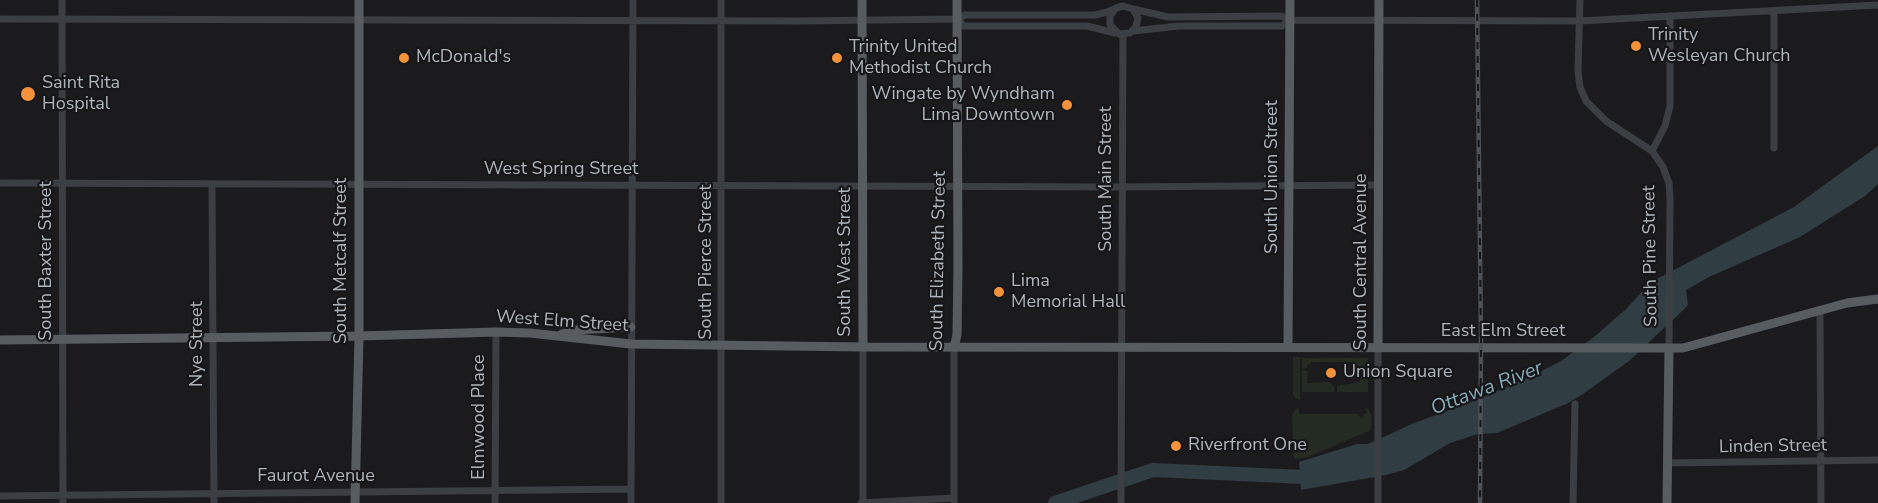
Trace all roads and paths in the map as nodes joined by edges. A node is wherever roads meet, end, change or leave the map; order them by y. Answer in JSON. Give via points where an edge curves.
{"nodes":[{"id":1,"x":63,"y":0,"type":"edge"},
{"id":2,"x":359,"y":0,"type":"edge"},
{"id":3,"x":633,"y":0,"type":"edge"},
{"id":4,"x":722,"y":0,"type":"edge"},
{"id":5,"x":862,"y":0,"type":"edge"},
{"id":6,"x":957,"y":0,"type":"edge"},
{"id":7,"x":1379,"y":0,"type":"edge"},
{"id":8,"x":1580,"y":0,"type":"edge"},
{"id":9,"x":1290,"y":3,"type":"edge"},
{"id":10,"x":1121,"y":5,"type":"edge"},
{"id":11,"x":1878,"y":5,"type":"edge"},
{"id":12,"x":1133,"y":9,"type":"junction"},
{"id":13,"x":1774,"y":11,"type":"junction"},
{"id":14,"x":1670,"y":16,"type":"junction"},
{"id":15,"x":63,"y":18,"type":"junction"},
{"id":16,"x":0,"y":19,"type":"edge"},
{"id":17,"x":957,"y":19,"type":"junction"},
{"id":18,"x":360,"y":20,"type":"junction"},
{"id":19,"x":633,"y":20,"type":"junction"},
{"id":20,"x":722,"y":20,"type":"junction"},
{"id":21,"x":1290,"y":20,"type":"junction"},
{"id":22,"x":861,"y":21,"type":"junction"},
{"id":23,"x":1379,"y":21,"type":"junction"},
{"id":24,"x":1579,"y":21,"type":"junction"},
{"id":25,"x":1133,"y":31,"type":"junction"},
{"id":26,"x":1119,"y":34,"type":"junction"},
{"id":27,"x":1774,"y":148,"type":"dead end"},
{"id":28,"x":1652,"y":151,"type":"junction"},
{"id":29,"x":0,"y":183,"type":"edge"},
{"id":30,"x":62,"y":183,"type":"junction"},
{"id":31,"x":212,"y":184,"type":"junction"},
{"id":32,"x":359,"y":184,"type":"junction"},
{"id":33,"x":722,"y":185,"type":"junction"},
{"id":34,"x":1290,"y":185,"type":"junction"},
{"id":35,"x":1379,"y":185,"type":"junction"},
{"id":36,"x":634,"y":186,"type":"junction"},
{"id":37,"x":862,"y":186,"type":"junction"},
{"id":38,"x":957,"y":186,"type":"junction"},
{"id":39,"x":1122,"y":187,"type":"junction"},
{"id":40,"x":1878,"y":299,"type":"edge"},
{"id":41,"x":1820,"y":310,"type":"junction"},
{"id":42,"x":631,"y":327,"type":"junction"},
{"id":43,"x":496,"y":332,"type":"junction"},
{"id":44,"x":555,"y":335,"type":"junction"},
{"id":45,"x":360,"y":336,"type":"junction"},
{"id":46,"x":212,"y":338,"type":"junction"},
{"id":47,"x":62,"y":339,"type":"junction"},
{"id":48,"x":0,"y":340,"type":"edge"},
{"id":49,"x":631,"y":344,"type":"junction"},
{"id":50,"x":722,"y":345,"type":"junction"},
{"id":51,"x":863,"y":346,"type":"junction"},
{"id":52,"x":954,"y":347,"type":"junction"},
{"id":53,"x":1121,"y":347,"type":"junction"},
{"id":54,"x":1288,"y":347,"type":"junction"},
{"id":55,"x":1378,"y":348,"type":"junction"},
{"id":56,"x":1668,"y":348,"type":"junction"},
{"id":57,"x":1575,"y":404,"type":"dead end"},
{"id":58,"x":1878,"y":460,"type":"edge"},
{"id":59,"x":1821,"y":461,"type":"junction"},
{"id":60,"x":1668,"y":463,"type":"junction"},
{"id":61,"x":631,"y":489,"type":"junction"},
{"id":62,"x":495,"y":490,"type":"junction"},
{"id":63,"x":355,"y":492,"type":"junction"},
{"id":64,"x":214,"y":493,"type":"junction"},
{"id":65,"x":0,"y":496,"type":"edge"},
{"id":66,"x":63,"y":499,"type":"edge"},
{"id":67,"x":954,"y":501,"type":"edge"},
{"id":68,"x":214,"y":503,"type":"edge"},
{"id":69,"x":355,"y":503,"type":"edge"},
{"id":70,"x":495,"y":503,"type":"edge"},
{"id":71,"x":632,"y":503,"type":"edge"},
{"id":72,"x":720,"y":503,"type":"edge"},
{"id":73,"x":862,"y":503,"type":"edge"},
{"id":74,"x":1121,"y":503,"type":"edge"},
{"id":75,"x":1378,"y":503,"type":"edge"},
{"id":76,"x":1573,"y":503,"type":"edge"},
{"id":77,"x":1667,"y":503,"type":"edge"},
{"id":78,"x":1821,"y":503,"type":"edge"}],
"edges":[{"from":1,"to":15,"type":"street","name":"South Baxter Street"},
{"from":2,"to":18,"type":"main road","name":"South Metcalf Street"},
{"from":3,"to":19,"type":"street"},
{"from":4,"to":20,"type":"street","name":"South Pierce Street"},
{"from":5,"to":22,"type":"main road","name":"South West Street"},
{"from":6,"to":17,"type":"main road","name":"South Elizabeth Street"},
{"from":7,"to":23,"type":"main road","name":"South Central Avenue"},
{"from":8,"to":24,"type":"street"},
{"from":9,"to":21,"type":"main road","name":"South Union Street"},
{"from":10,"to":12,"type":"street"},
{"from":10,"to":17,"type":"street","via":[[1095,15],[966,15]]},
{"from":10,"to":26,"type":"street","via":[[1109,21],[1112,30]]},
{"from":11,"to":13,"type":"street"},
{"from":12,"to":21,"type":"street","via":[[1167,17],[1281,16]]},
{"from":12,"to":25,"type":"street","via":[[1138,23]]},
{"from":13,"to":14,"type":"street"},
{"from":13,"to":27,"type":"street"},
{"from":14,"to":24,"type":"street"},
{"from":14,"to":28,"type":"street","via":[[1670,106]]},
{"from":15,"to":16,"type":"street"},
{"from":15,"to":18,"type":"street"},
{"from":15,"to":30,"type":"street","name":"South Baxter Street"},
{"from":17,"to":22,"type":"street"},
{"from":17,"to":26,"type":"street","via":[[964,26],[1087,26]]},
{"from":17,"to":38,"type":"main road","name":"South Elizabeth Street"},
{"from":18,"to":19,"type":"street"},
{"from":18,"to":32,"type":"main road","name":"South Metcalf Street"},
{"from":19,"to":20,"type":"street"},
{"from":19,"to":36,"type":"street"},
{"from":20,"to":22,"type":"street"},
{"from":20,"to":33,"type":"street","name":"South Pierce Street"},
{"from":21,"to":23,"type":"street"},
{"from":21,"to":25,"type":"street","via":[[1282,26],[1161,26]]},
{"from":21,"to":34,"type":"main road","name":"South Union Street"},
{"from":22,"to":37,"type":"main road","name":"South West Street"},
{"from":23,"to":24,"type":"street"},
{"from":23,"to":35,"type":"main road","name":"South Central Avenue"},
{"from":24,"to":28,"type":"street","via":[[1578,71],[1586,101],[1606,121]]},
{"from":25,"to":26,"type":"street"},
{"from":26,"to":39,"type":"street","name":"South Main Street"},
{"from":28,"to":56,"type":"street","name":"South Pine Street","via":[[1663,167],[1670,198]]},
{"from":29,"to":30,"type":"street","name":"West Spring Street"},
{"from":30,"to":31,"type":"street","name":"West Spring Street"},
{"from":30,"to":47,"type":"street","name":"South Baxter Street"},
{"from":31,"to":32,"type":"street","name":"West Spring Street"},
{"from":31,"to":46,"type":"street","name":"Nye Street"},
{"from":32,"to":36,"type":"street","name":"West Spring Street"},
{"from":32,"to":45,"type":"main road","name":"South Metcalf Street"},
{"from":33,"to":36,"type":"street","name":"West Spring Street"},
{"from":33,"to":37,"type":"street","name":"West Spring Street"},
{"from":33,"to":50,"type":"street","name":"South Pierce Street"},
{"from":34,"to":35,"type":"street","name":"West Spring Street"},
{"from":34,"to":39,"type":"street","name":"West Spring Street"},
{"from":34,"to":54,"type":"main road","name":"South Union Street"},
{"from":35,"to":55,"type":"main road","name":"South Central Avenue"},
{"from":36,"to":42,"type":"street"},
{"from":37,"to":38,"type":"street","name":"West Spring Street"},
{"from":37,"to":51,"type":"main road","name":"South West Street"},
{"from":38,"to":39,"type":"street","name":"West Spring Street"},
{"from":38,"to":52,"type":"main road","name":"South Elizabeth Street"},
{"from":39,"to":53,"type":"street","name":"South Main Street"},
{"from":40,"to":41,"type":"main road","name":"East Elm Street"},
{"from":41,"to":56,"type":"main road","name":"East Elm Street","via":[[1683,348]]},
{"from":41,"to":59,"type":"street"},
{"from":42,"to":44,"type":"main road"},
{"from":42,"to":49,"type":"street"},
{"from":43,"to":44,"type":"main road","name":"West Elm Street"},
{"from":43,"to":45,"type":"main road","name":"West Elm Street"},
{"from":43,"to":62,"type":"street","name":"Elmwood Place"},
{"from":44,"to":49,"type":"main road","name":"West Elm Street"},
{"from":45,"to":46,"type":"main road","name":"West Elm Street"},
{"from":45,"to":63,"type":"main road","name":"South Metcalf Street"},
{"from":46,"to":47,"type":"main road","name":"West Elm Street"},
{"from":46,"to":64,"type":"street","name":"Nye Street"},
{"from":47,"to":48,"type":"main road","name":"West Elm Street"},
{"from":47,"to":66,"type":"street","name":"South Baxter Street"},
{"from":49,"to":50,"type":"main road","name":"West Elm Street"},
{"from":49,"to":61,"type":"street"},
{"from":50,"to":51,"type":"main road","name":"West Elm Street"},
{"from":50,"to":72,"type":"street","name":"South Pierce Street"},
{"from":51,"to":52,"type":"main road","name":"West Elm Street"},
{"from":51,"to":73,"type":"street","name":"South West Street"},
{"from":52,"to":53,"type":"main road","name":"West Elm Street"},
{"from":52,"to":67,"type":"street","name":"South Elizabeth Street"},
{"from":53,"to":54,"type":"main road","name":"East Elm Street"},
{"from":53,"to":74,"type":"street","name":"South Main Street"},
{"from":54,"to":55,"type":"main road","name":"East Elm Street"},
{"from":55,"to":56,"type":"main road","name":"East Elm Street"},
{"from":55,"to":75,"type":"street","name":"South Central Avenue"},
{"from":56,"to":60,"type":"main road","name":"South Pine Street"},
{"from":57,"to":76,"type":"street"},
{"from":58,"to":59,"type":"street","name":"Linden Street"},
{"from":59,"to":60,"type":"street","name":"Linden Street"},
{"from":59,"to":78,"type":"street"},
{"from":60,"to":77,"type":"main road","name":"South Pine Street"},
{"from":61,"to":62,"type":"street","name":"Faurot Avenue"},
{"from":61,"to":71,"type":"street"},
{"from":62,"to":63,"type":"street","name":"Faurot Avenue"},
{"from":62,"to":70,"type":"street","name":"Elmwood Place"},
{"from":63,"to":64,"type":"street","name":"Faurot Avenue"},
{"from":63,"to":69,"type":"main road","name":"South Metcalf Street"},
{"from":64,"to":66,"type":"street","name":"Faurot Avenue"},
{"from":64,"to":68,"type":"street","name":"Nye Street"},
{"from":65,"to":66,"type":"street","name":"Faurot Avenue"},
{"from":67,"to":73,"type":"street"}]}
